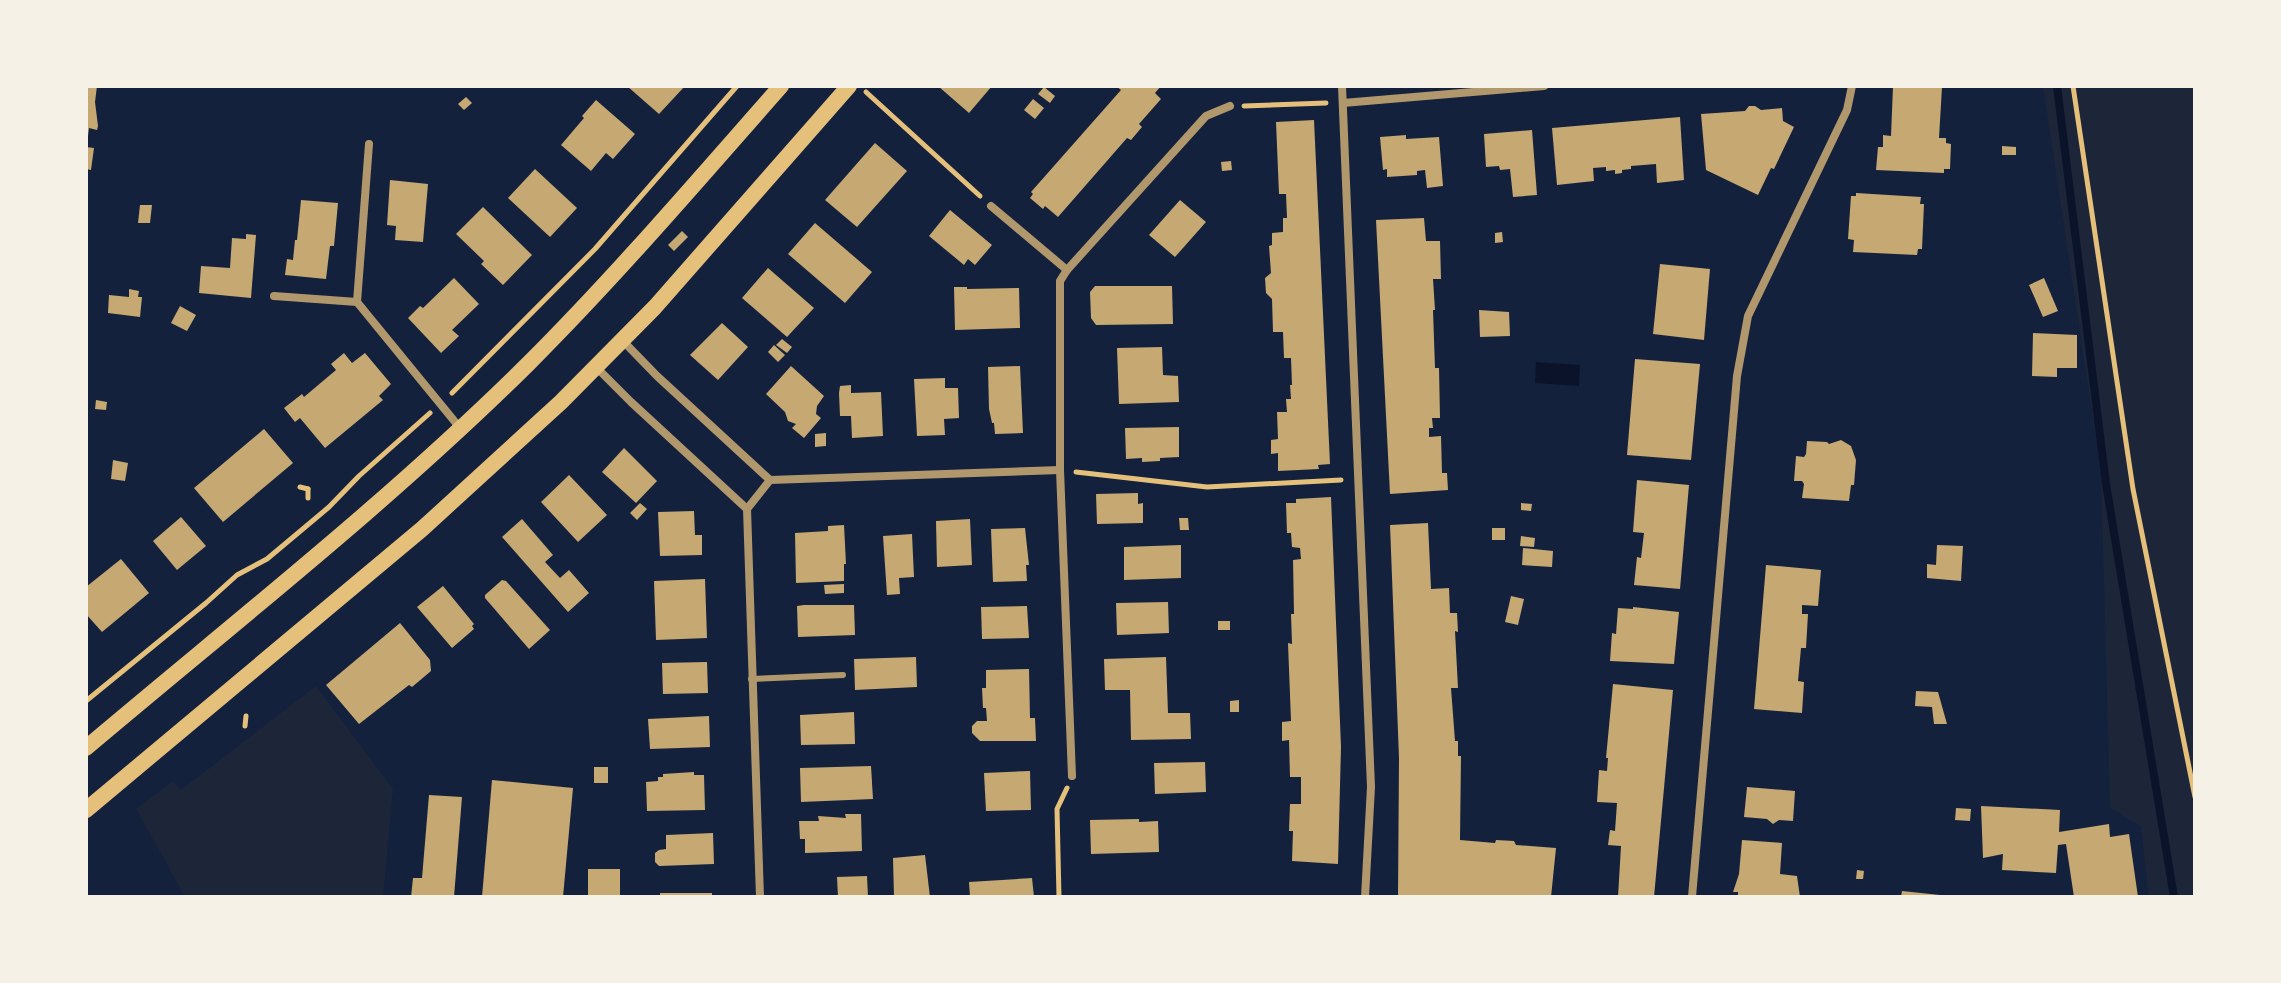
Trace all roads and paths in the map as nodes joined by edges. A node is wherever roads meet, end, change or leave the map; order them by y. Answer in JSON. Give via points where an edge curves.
{"nodes":[{"id":1,"x":781,"y":86,"type":"edge"},
{"id":2,"x":849,"y":86,"type":"edge"},
{"id":3,"x":860,"y":86,"type":"edge"},
{"id":4,"x":1342,"y":86,"type":"edge"},
{"id":5,"x":1544,"y":86,"type":"edge"},
{"id":6,"x":1852,"y":86,"type":"edge"},
{"id":7,"x":2073,"y":86,"type":"edge"},
{"id":8,"x":1343,"y":103,"type":"junction"},
{"id":9,"x":1230,"y":106,"type":"joint"},
{"id":10,"x":369,"y":144,"type":"dead end"},
{"id":11,"x":991,"y":206,"type":"joint"},
{"id":12,"x":1067,"y":270,"type":"junction"},
{"id":13,"x":274,"y":296,"type":"dead end"},
{"id":14,"x":357,"y":302,"type":"junction"},
{"id":15,"x":622,"y":340,"type":"junction"},
{"id":16,"x":596,"y":367,"type":"junction"},
{"id":17,"x":460,"y":428,"type":"junction"},
{"id":18,"x":1060,"y":470,"type":"junction"},
{"id":19,"x":1358,"y":478,"type":"junction"},
{"id":20,"x":770,"y":480,"type":"junction"},
{"id":21,"x":747,"y":509,"type":"junction"},
{"id":22,"x":843,"y":675,"type":"dead end"},
{"id":23,"x":751,"y":679,"type":"junction"},
{"id":24,"x":86,"y":748,"type":"edge"},
{"id":25,"x":1072,"y":776,"type":"joint"},
{"id":26,"x":2195,"y":797,"type":"edge"},
{"id":27,"x":86,"y":810,"type":"edge"},
{"id":28,"x":760,"y":897,"type":"edge"},
{"id":29,"x":1059,"y":897,"type":"edge"},
{"id":30,"x":1365,"y":897,"type":"edge"},
{"id":31,"x":1692,"y":897,"type":"edge"}],
"edges":[{"from":1,"to":17,"type":"main road","via":[[611,279]]},
{"from":2,"to":15,"type":"main road"},
{"from":3,"to":11,"type":"path"},
{"from":4,"to":8,"type":"street"},
{"from":5,"to":8,"type":"street"},
{"from":6,"to":31,"type":"street","via":[[1847,110],[1748,316],[1737,376]]},
{"from":7,"to":26,"type":"path","via":[[2133,489]]},
{"from":8,"to":9,"type":"path"},
{"from":8,"to":19,"type":"street"},
{"from":9,"to":12,"type":"street","via":[[1206,116]]},
{"from":10,"to":14,"type":"street"},
{"from":11,"to":12,"type":"street"},
{"from":12,"to":18,"type":"street","via":[[1060,281]]},
{"from":13,"to":14,"type":"street"},
{"from":14,"to":17,"type":"street"},
{"from":15,"to":16,"type":"main road"},
{"from":15,"to":20,"type":"street"},
{"from":16,"to":21,"type":"street"},
{"from":16,"to":27,"type":"main road","via":[[422,529]]},
{"from":17,"to":24,"type":"main road"},
{"from":18,"to":19,"type":"path","via":[[1207,487]]},
{"from":18,"to":20,"type":"street"},
{"from":18,"to":25,"type":"street"},
{"from":19,"to":30,"type":"street","via":[[1371,787]]},
{"from":20,"to":21,"type":"street"},
{"from":21,"to":23,"type":"street"},
{"from":22,"to":23,"type":"lane"},
{"from":23,"to":28,"type":"street"},
{"from":25,"to":29,"type":"path","via":[[1057,809]]}]}
